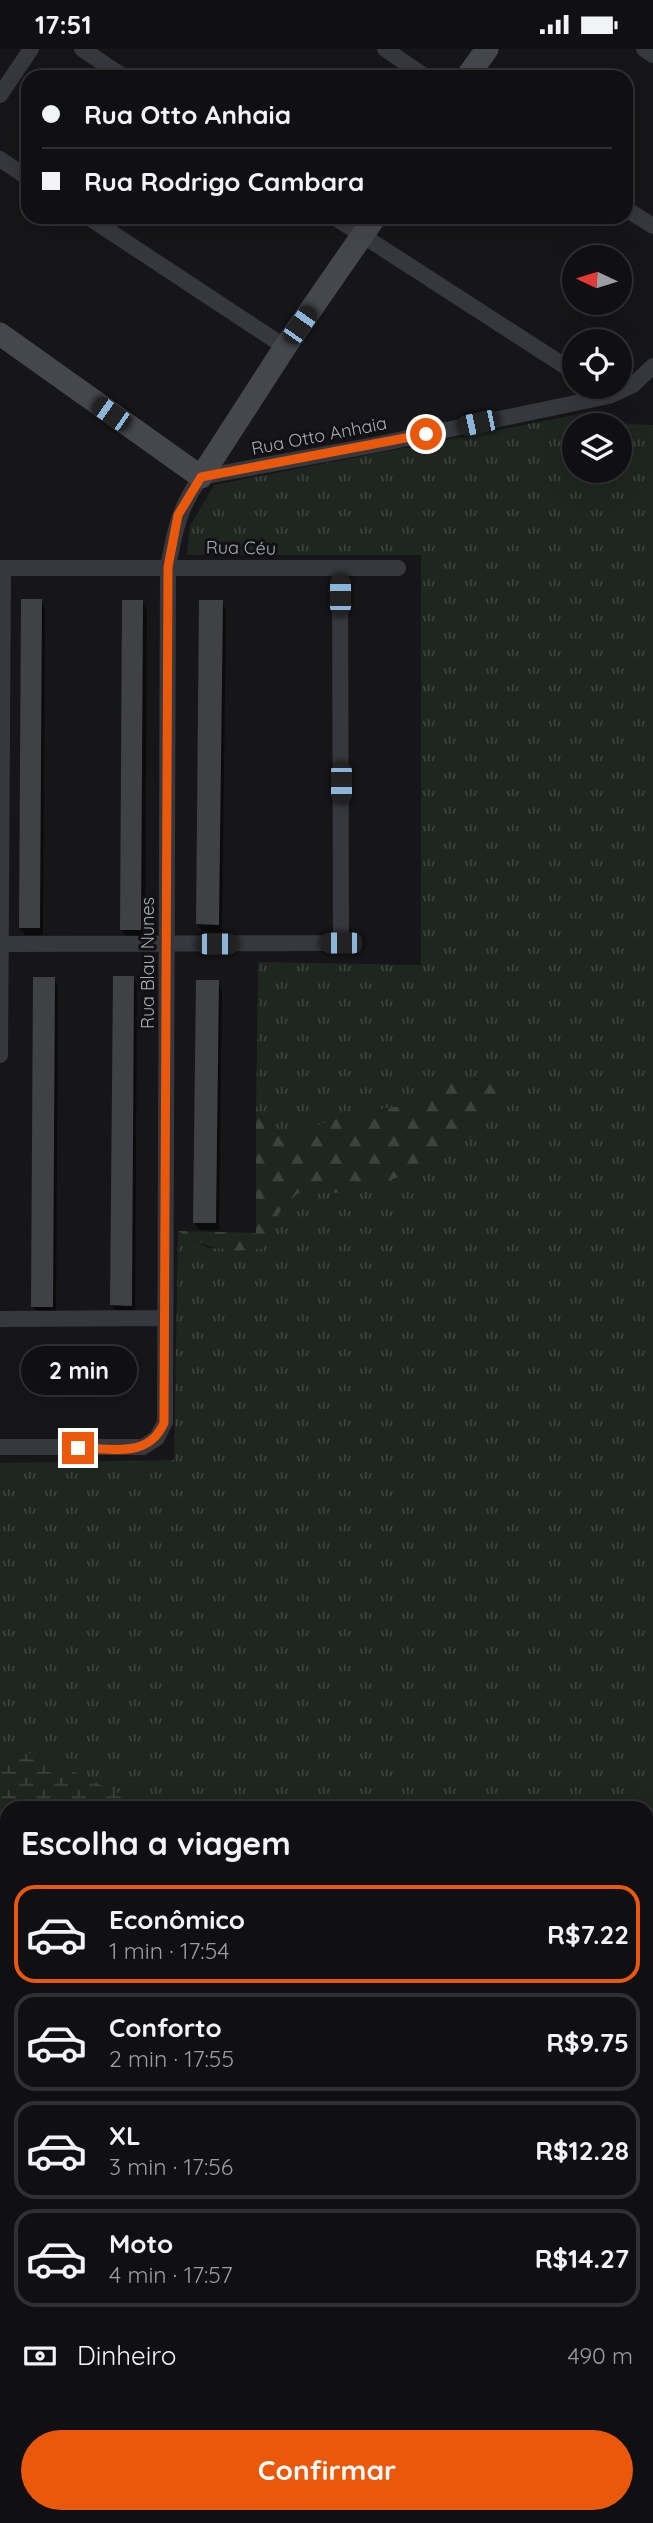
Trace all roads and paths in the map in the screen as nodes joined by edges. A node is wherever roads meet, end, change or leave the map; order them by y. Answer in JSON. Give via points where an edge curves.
{"nodes":[{"id":1,"x":31,"y":49,"type":"edge"},
{"id":2,"x":82,"y":49,"type":"edge"},
{"id":3,"x":385,"y":49,"type":"edge"},
{"id":4,"x":487,"y":49,"type":"edge"},
{"id":5,"x":644,"y":49,"type":"edge"},
{"id":6,"x":653,"y":55,"type":"edge"},
{"id":7,"x":114,"y":70,"type":"edge"},
{"id":8,"x":416,"y":70,"type":"edge"},
{"id":9,"x":472,"y":70,"type":"edge"},
{"id":10,"x":0,"y":95,"type":"edge"},
{"id":11,"x":0,"y":159,"type":"edge"},
{"id":12,"x":21,"y":173,"type":"edge"},
{"id":13,"x":633,"y":213,"type":"edge"},
{"id":14,"x":99,"y":224,"type":"edge"},
{"id":15,"x":369,"y":226,"type":"edge"},
{"id":16,"x":653,"y":226,"type":"edge"},
{"id":17,"x":0,"y":334,"type":"edge"},
{"id":18,"x":285,"y":347,"type":"junction"},
{"id":19,"x":562,"y":363,"type":"edge"},
{"id":20,"x":653,"y":366,"type":"edge"},
{"id":21,"x":632,"y":385,"type":"edge"},
{"id":22,"x":569,"y":399,"type":"edge"},
{"id":23,"x":201,"y":477,"type":"junction"},
{"id":24,"x":168,"y":567,"type":"junction"},
{"id":25,"x":2,"y":568,"type":"edge"},
{"id":26,"x":398,"y":568,"type":"dead end"},
{"id":27,"x":340,"y":569,"type":"junction"},
{"id":28,"x":1,"y":944,"type":"edge"},
{"id":29,"x":168,"y":944,"type":"junction"},
{"id":30,"x":0,"y":1055,"type":"edge"},
{"id":31,"x":164,"y":1318,"type":"junction"},
{"id":32,"x":0,"y":1319,"type":"edge"},
{"id":33,"x":0,"y":1447,"type":"edge"}],
"edges":[{"from":1,"to":10,"type":"street"},
{"from":2,"to":7,"type":"street"},
{"from":3,"to":8,"type":"street"},
{"from":4,"to":9,"type":"street"},
{"from":5,"to":6,"type":"street"},
{"from":11,"to":12,"type":"street"},
{"from":13,"to":16,"type":"street"},
{"from":14,"to":18,"type":"street"},
{"from":15,"to":18,"type":"street"},
{"from":15,"to":19,"type":"street"},
{"from":17,"to":23,"type":"street"},
{"from":18,"to":23,"type":"street"},
{"from":20,"to":21,"type":"street","name":"Rua Otto Anhaia"},
{"from":22,"to":23,"type":"street","name":"Rua Otto Anhaia","via":[[374,446]]},
{"from":23,"to":24,"type":"street","name":"Rua Blau Nunes","via":[[178,515]]},
{"from":24,"to":25,"type":"street","name":"Rua Céu"},
{"from":24,"to":27,"type":"street","name":"Rua Céu"},
{"from":24,"to":29,"type":"street","name":"Rua Blau Nunes"},
{"from":25,"to":28,"type":"street"},
{"from":26,"to":27,"type":"street","name":"Rua Céu"},
{"from":27,"to":29,"type":"street","via":[[341,943]]},
{"from":28,"to":29,"type":"street"},
{"from":28,"to":30,"type":"street"},
{"from":29,"to":31,"type":"street","name":"Rua Blau Nunes"},
{"from":31,"to":32,"type":"street"},
{"from":31,"to":33,"type":"street","name":"Rua Blau Nunes","via":[[164,1423],[157,1438],[143,1447]]}]}
